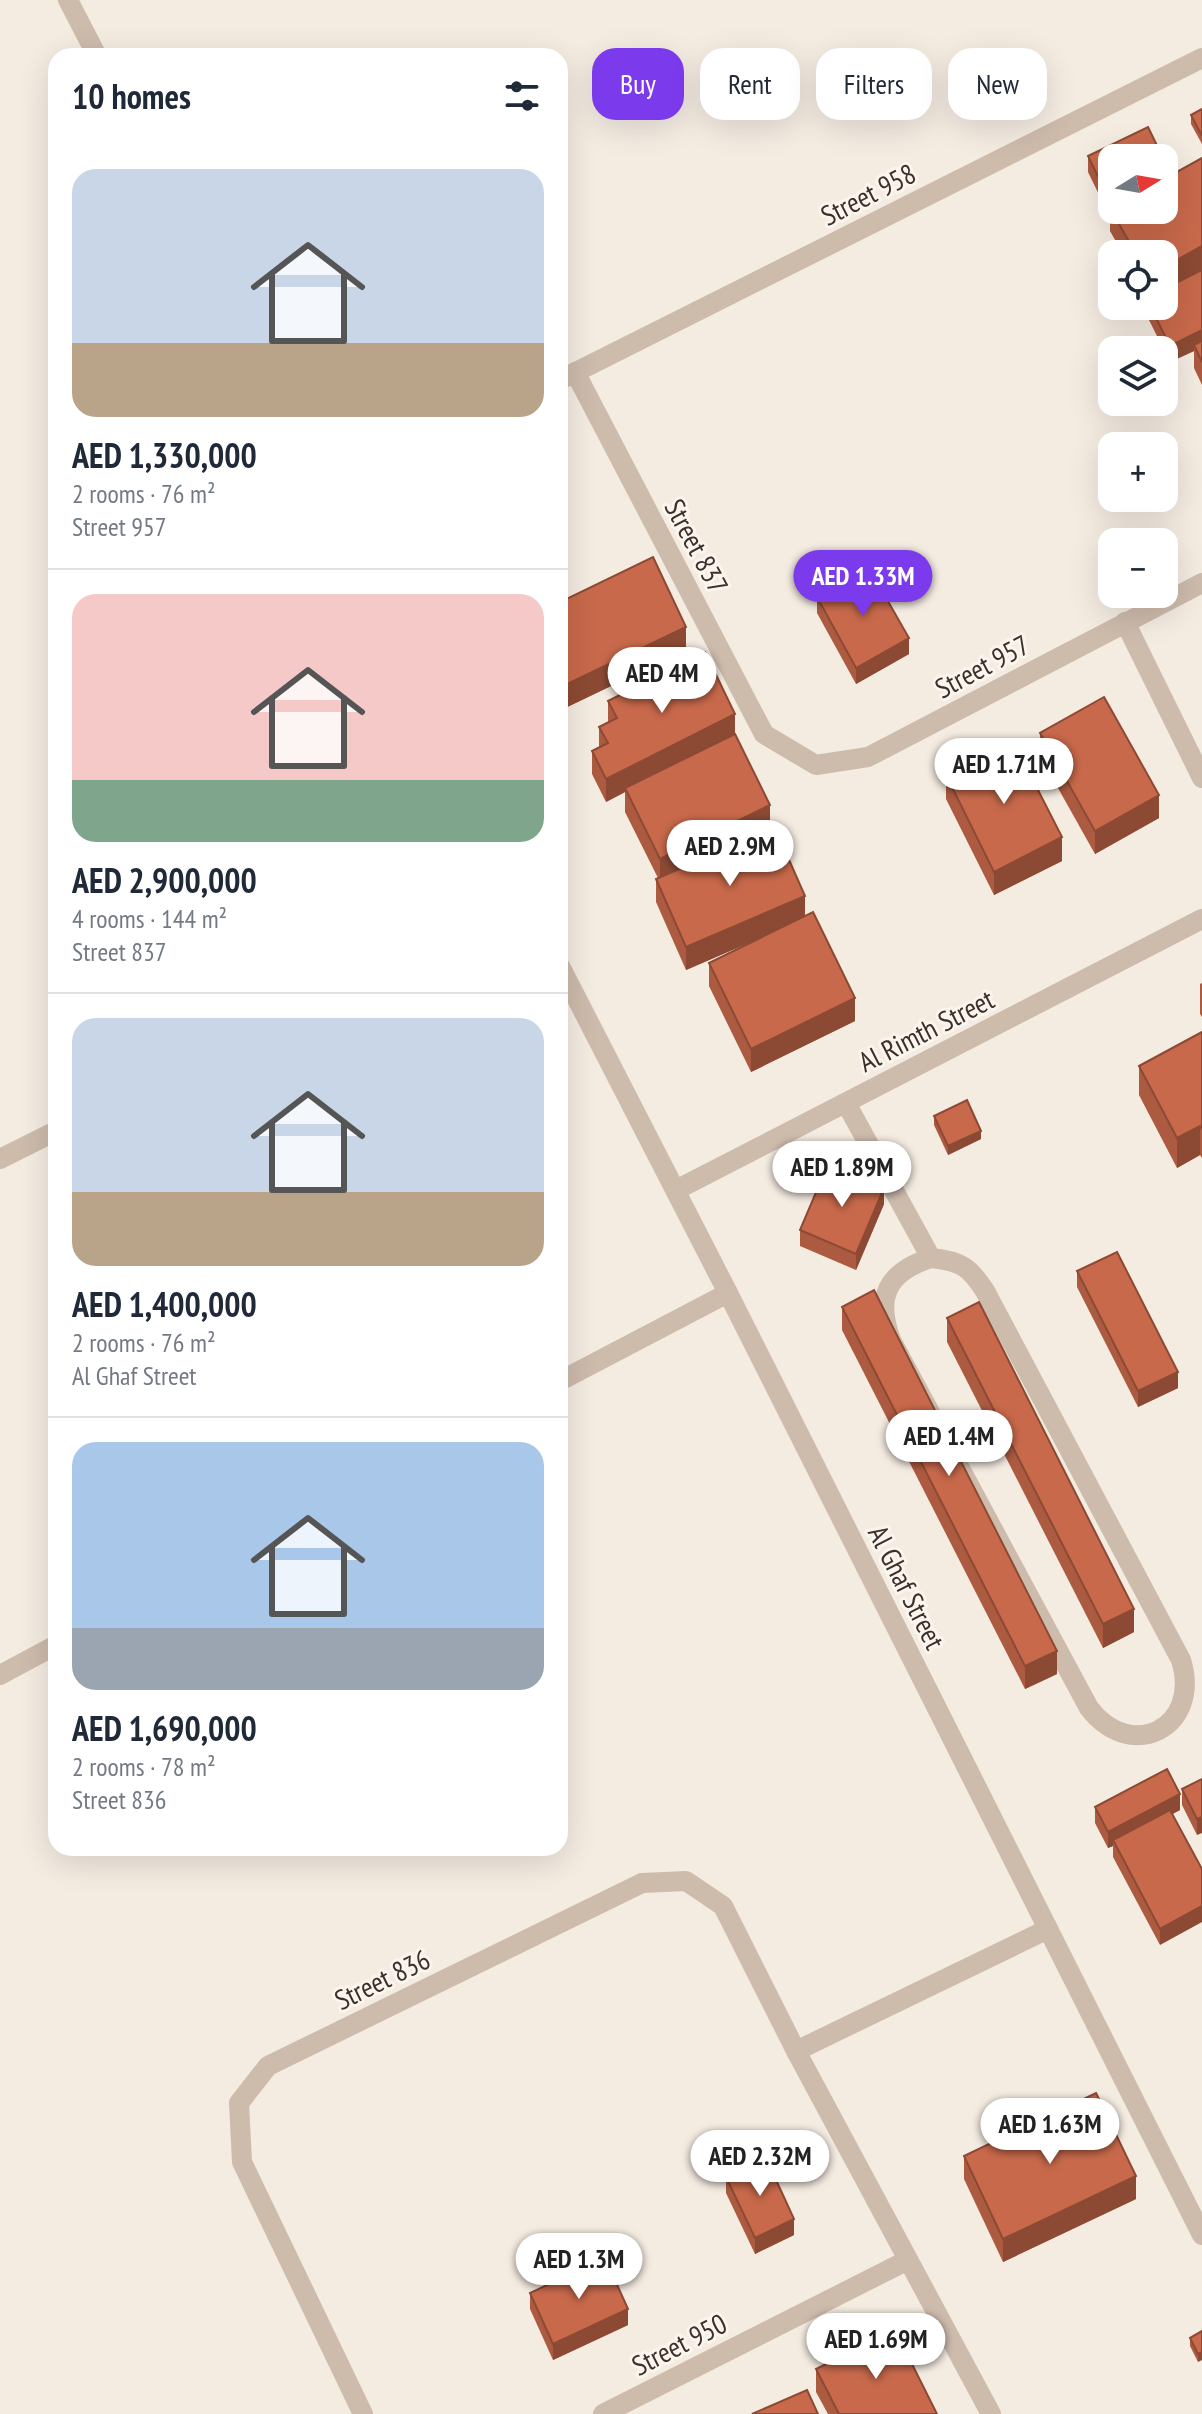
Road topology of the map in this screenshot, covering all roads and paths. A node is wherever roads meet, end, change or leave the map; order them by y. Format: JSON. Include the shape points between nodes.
{"nodes":[{"id":1,"x":68,"y":0,"type":"edge"},
{"id":2,"x":93,"y":48,"type":"edge"},
{"id":3,"x":1202,"y":58,"type":"edge"},
{"id":4,"x":568,"y":376,"type":"edge"},
{"id":5,"x":1202,"y":583,"type":"edge"},
{"id":6,"x":1125,"y":622,"type":"junction"},
{"id":7,"x":816,"y":765,"type":"joint"},
{"id":8,"x":1202,"y":778,"type":"edge"},
{"id":9,"x":1202,"y":919,"type":"edge"},
{"id":10,"x":568,"y":981,"type":"edge"},
{"id":11,"x":846,"y":1103,"type":"junction"},
{"id":12,"x":48,"y":1135,"type":"edge"},
{"id":13,"x":0,"y":1159,"type":"edge"},
{"id":14,"x":676,"y":1190,"type":"junction"},
{"id":15,"x":931,"y":1258,"type":"junction"},
{"id":16,"x":728,"y":1293,"type":"junction"},
{"id":17,"x":568,"y":1377,"type":"edge"},
{"id":18,"x":48,"y":1649,"type":"edge"},
{"id":19,"x":0,"y":1675,"type":"edge"},
{"id":20,"x":1048,"y":1929,"type":"junction"},
{"id":21,"x":796,"y":2051,"type":"junction"},
{"id":22,"x":1202,"y":2235,"type":"edge"},
{"id":23,"x":908,"y":2260,"type":"junction"},
{"id":24,"x":363,"y":2414,"type":"edge"},
{"id":25,"x":603,"y":2414,"type":"edge"},
{"id":26,"x":991,"y":2414,"type":"edge"}],
"edges":[{"from":1,"to":2,"type":"street"},
{"from":3,"to":4,"type":"street","name":"Street 958"},
{"from":4,"to":7,"type":"street","name":"Street 837","via":[[764,734]]},
{"from":5,"to":6,"type":"street","name":"Street 957"},
{"from":6,"to":7,"type":"street","name":"Street 957","via":[[868,757]]},
{"from":6,"to":8,"type":"street"},
{"from":9,"to":11,"type":"street","name":"Al Rimth Street"},
{"from":10,"to":14,"type":"street","name":"Al Ghaf Street"},
{"from":11,"to":14,"type":"street","name":"Al Rimth Street"},
{"from":11,"to":15,"type":"street"},
{"from":12,"to":13,"type":"street"},
{"from":14,"to":16,"type":"street","name":"Al Ghaf Street"},
{"from":15,"to":15,"type":"street","via":[[910,1264],[893,1278],[884,1298],[883,1319],[891,1340],[1089,1708],[1122,1734],[1163,1729],[1185,1699],[1181,1660],[985,1291],[973,1272],[953,1260]]},
{"from":16,"to":17,"type":"street"},
{"from":16,"to":20,"type":"street","name":"Al Ghaf Street"},
{"from":18,"to":19,"type":"street"},
{"from":20,"to":21,"type":"street"},
{"from":20,"to":22,"type":"street","name":"Al Ghaf Street"},
{"from":21,"to":23,"type":"street","name":"Street 836"},
{"from":21,"to":24,"type":"street","name":"Street 836","via":[[723,1906],[686,1881],[642,1883],[268,2066],[239,2103],[242,2162]]},
{"from":23,"to":25,"type":"street","name":"Street 950"},
{"from":23,"to":26,"type":"street","name":"Street 836"}]}
